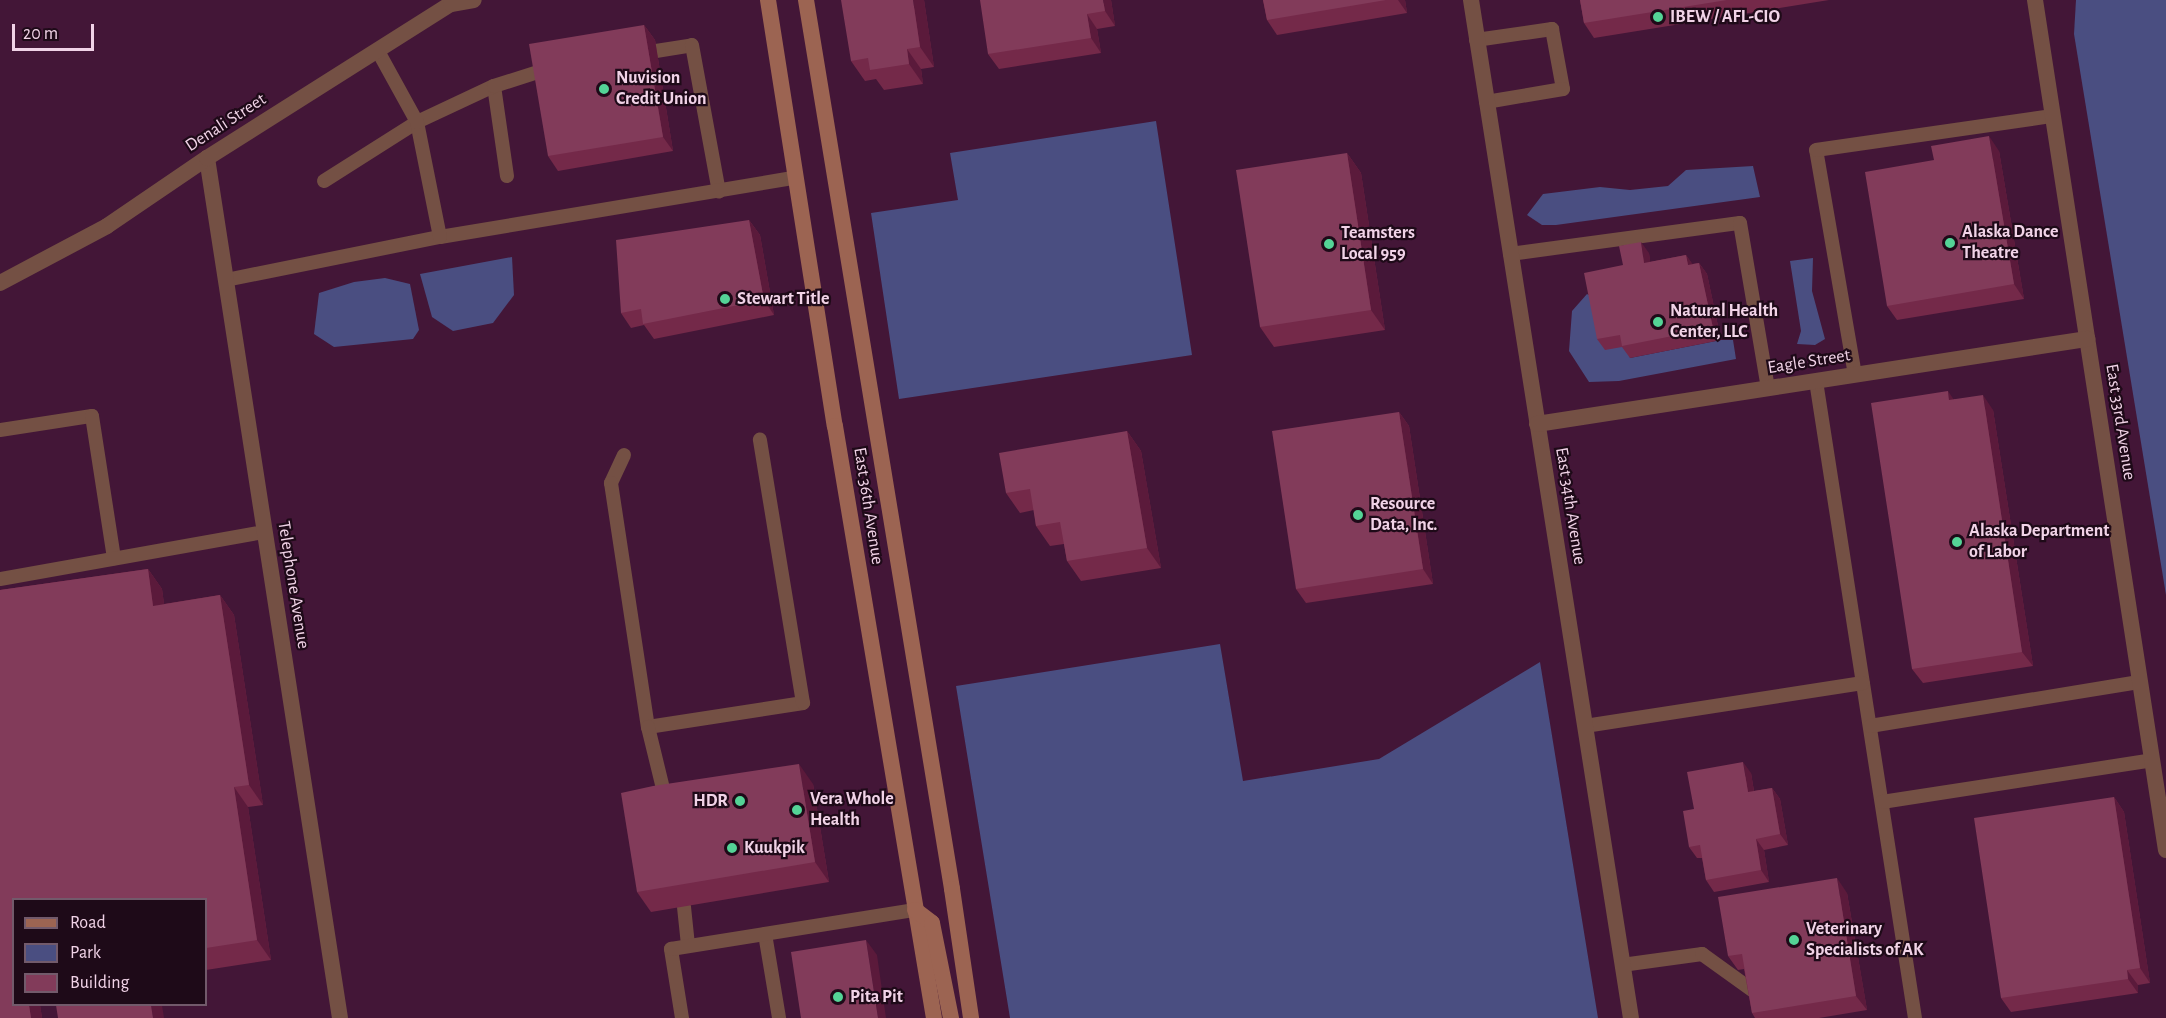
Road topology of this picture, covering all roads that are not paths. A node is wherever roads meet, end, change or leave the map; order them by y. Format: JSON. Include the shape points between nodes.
{"nodes":[{"id":1,"x":474,"y":0,"type":"edge"},
{"id":2,"x":768,"y":0,"type":"edge"},
{"id":3,"x":806,"y":0,"type":"edge"},
{"id":4,"x":1471,"y":0,"type":"edge"},
{"id":5,"x":2035,"y":0,"type":"edge"},
{"id":6,"x":1476,"y":40,"type":"junction"},
{"id":7,"x":378,"y":51,"type":"junction"},
{"id":8,"x":656,"y":51,"type":"dead end"},
{"id":9,"x":541,"y":71,"type":"edge"},
{"id":10,"x":494,"y":86,"type":"junction"},
{"id":11,"x":1486,"y":102,"type":"junction"},
{"id":12,"x":2053,"y":116,"type":"junction"},
{"id":13,"x":417,"y":122,"type":"junction"},
{"id":14,"x":207,"y":158,"type":"junction"},
{"id":15,"x":507,"y":176,"type":"dead end"},
{"id":16,"x":794,"y":178,"type":"junction"},
{"id":17,"x":324,"y":181,"type":"dead end"},
{"id":18,"x":719,"y":192,"type":"junction"},
{"id":19,"x":440,"y":237,"type":"junction"},
{"id":20,"x":1510,"y":254,"type":"junction"},
{"id":21,"x":226,"y":280,"type":"junction"},
{"id":22,"x":0,"y":283,"type":"edge"},
{"id":23,"x":2087,"y":339,"type":"junction"},
{"id":24,"x":1855,"y":375,"type":"junction"},
{"id":25,"x":1816,"y":381,"type":"junction"},
{"id":26,"x":1768,"y":388,"type":"junction"},
{"id":27,"x":1537,"y":424,"type":"junction"},
{"id":28,"x":0,"y":430,"type":"edge"},
{"id":29,"x":760,"y":439,"type":"dead end"},
{"id":30,"x":624,"y":455,"type":"dead end"},
{"id":31,"x":265,"y":532,"type":"junction"},
{"id":32,"x":114,"y":558,"type":"junction"},
{"id":33,"x":0,"y":579,"type":"edge"},
{"id":34,"x":2140,"y":682,"type":"junction"},
{"id":35,"x":1863,"y":683,"type":"junction"},
{"id":36,"x":1585,"y":726,"type":"junction"},
{"id":37,"x":1870,"y":726,"type":"junction"},
{"id":38,"x":648,"y":727,"type":"junction"},
{"id":39,"x":2152,"y":760,"type":"junction"},
{"id":40,"x":1882,"y":802,"type":"junction"},
{"id":41,"x":667,"y":806,"type":"edge"},
{"id":42,"x":2166,"y":850,"type":"edge"},
{"id":43,"x":684,"y":907,"type":"edge"},
{"id":44,"x":915,"y":910,"type":"junction"},
{"id":45,"x":765,"y":934,"type":"junction"},
{"id":46,"x":688,"y":946,"type":"junction"},
{"id":47,"x":1623,"y":965,"type":"junction"},
{"id":48,"x":1756,"y":993,"type":"edge"},
{"id":49,"x":340,"y":1018,"type":"edge"},
{"id":50,"x":682,"y":1018,"type":"edge"},
{"id":51,"x":779,"y":1018,"type":"edge"},
{"id":52,"x":934,"y":1018,"type":"edge"},
{"id":53,"x":951,"y":1018,"type":"edge"},
{"id":54,"x":971,"y":1018,"type":"edge"},
{"id":55,"x":1631,"y":1018,"type":"edge"},
{"id":56,"x":1915,"y":1018,"type":"edge"}],
"edges":[{"from":1,"to":7,"type":"street","name":"Denali Street","via":[[451,4]]},
{"from":2,"to":16,"type":"main road","name":"East 36th Avenue"},
{"from":3,"to":54,"type":"main road","name":"East 36th Avenue"},
{"from":4,"to":6,"type":"street","name":"East 34th Avenue"},
{"from":5,"to":12,"type":"street","name":"East 33rd Avenue"},
{"from":6,"to":11,"type":"street","name":"East 34th Avenue"},
{"from":6,"to":11,"type":"lane","via":[[1552,29],[1563,89]]},
{"from":7,"to":13,"type":"lane"},
{"from":7,"to":14,"type":"street","name":"Denali Street"},
{"from":8,"to":18,"type":"lane","via":[[692,45]]},
{"from":9,"to":10,"type":"lane"},
{"from":10,"to":13,"type":"lane"},
{"from":10,"to":15,"type":"lane"},
{"from":11,"to":20,"type":"street","name":"East 34th Avenue"},
{"from":12,"to":23,"type":"street","name":"East 33rd Avenue"},
{"from":12,"to":24,"type":"lane","via":[[1816,150]]},
{"from":13,"to":17,"type":"lane"},
{"from":13,"to":19,"type":"lane"},
{"from":14,"to":21,"type":"street","name":"Telephone Avenue"},
{"from":14,"to":22,"type":"street","name":"Denali Street","via":[[107,226]]},
{"from":16,"to":18,"type":"lane"},
{"from":16,"to":44,"type":"main road","name":"East 36th Avenue"},
{"from":18,"to":19,"type":"lane"},
{"from":19,"to":21,"type":"lane"},
{"from":20,"to":26,"type":"lane","via":[[1740,223]]},
{"from":20,"to":27,"type":"street","name":"East 34th Avenue"},
{"from":21,"to":31,"type":"street","name":"Telephone Avenue"},
{"from":23,"to":24,"type":"street","name":"Eagle Street"},
{"from":23,"to":34,"type":"street","name":"East 33rd Avenue"},
{"from":24,"to":25,"type":"street","name":"Eagle Street"},
{"from":25,"to":26,"type":"street","name":"Eagle Street"},
{"from":25,"to":35,"type":"lane"},
{"from":26,"to":27,"type":"street","name":"Eagle Street"},
{"from":27,"to":36,"type":"street","name":"East 34th Avenue"},
{"from":28,"to":32,"type":"lane","via":[[92,416]]},
{"from":29,"to":38,"type":"lane","via":[[803,703]]},
{"from":30,"to":38,"type":"lane","via":[[611,483]]},
{"from":31,"to":32,"type":"lane"},
{"from":31,"to":49,"type":"street","name":"Telephone Avenue"},
{"from":32,"to":33,"type":"lane"},
{"from":34,"to":37,"type":"lane"},
{"from":34,"to":39,"type":"street","name":"East 33rd Avenue"},
{"from":35,"to":36,"type":"lane"},
{"from":35,"to":37,"type":"lane"},
{"from":36,"to":47,"type":"street","name":"East 34th Avenue"},
{"from":37,"to":40,"type":"lane"},
{"from":38,"to":41,"type":"lane"},
{"from":39,"to":40,"type":"lane"},
{"from":39,"to":42,"type":"street","name":"East 33rd Avenue"},
{"from":40,"to":56,"type":"lane"},
{"from":43,"to":46,"type":"lane"},
{"from":44,"to":45,"type":"lane"},
{"from":44,"to":52,"type":"main road","name":"East 36th Avenue"},
{"from":44,"to":53,"type":"main road","via":[[932,923]]},
{"from":45,"to":46,"type":"lane"},
{"from":45,"to":51,"type":"lane"},
{"from":46,"to":50,"type":"lane","via":[[671,949]]},
{"from":47,"to":48,"type":"lane","via":[[1702,954]]},
{"from":47,"to":55,"type":"street","name":"East 34th Avenue"}]}
